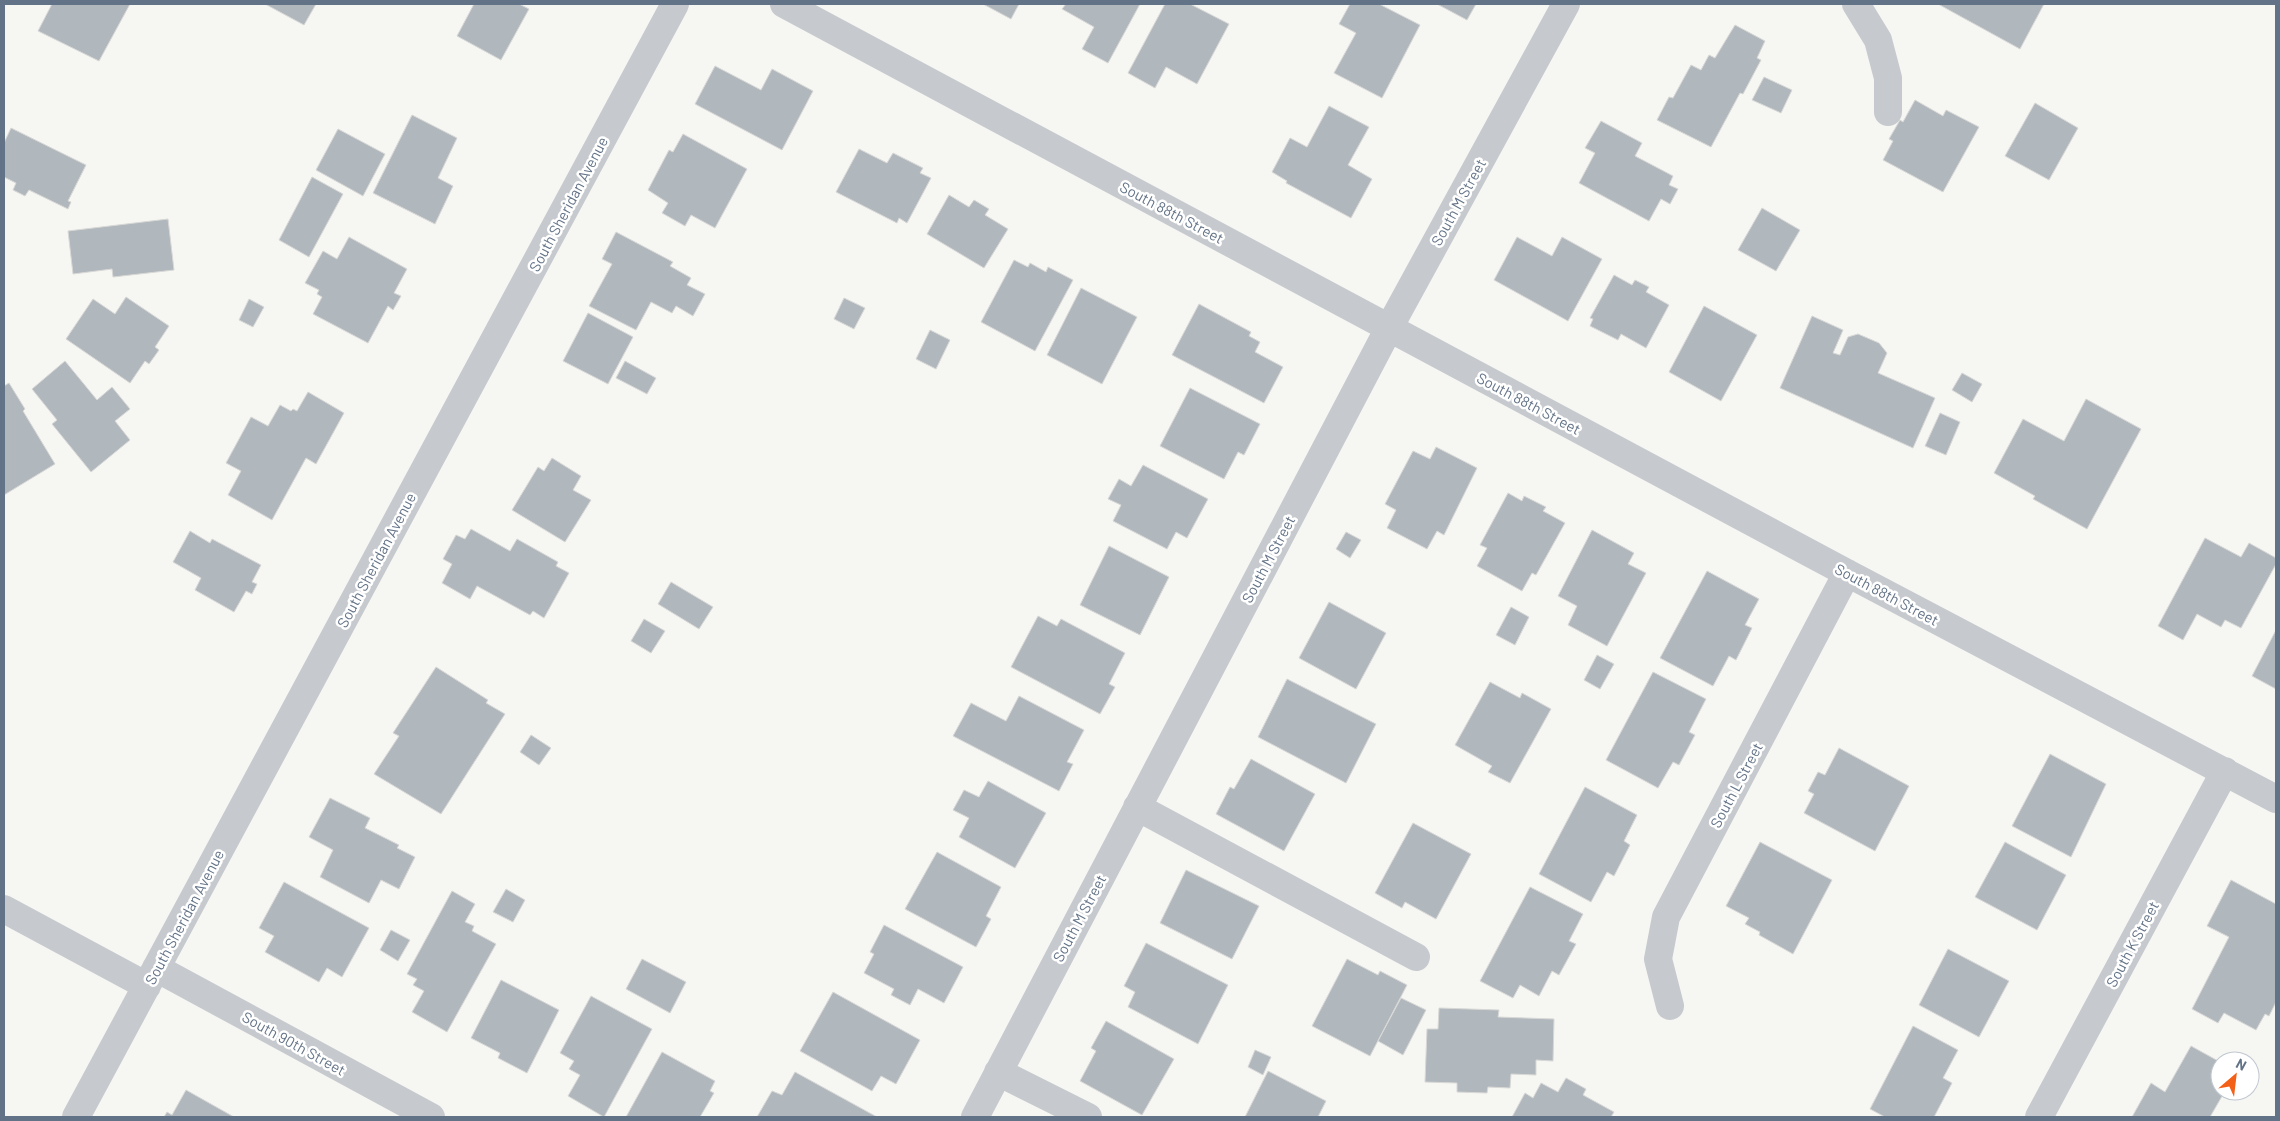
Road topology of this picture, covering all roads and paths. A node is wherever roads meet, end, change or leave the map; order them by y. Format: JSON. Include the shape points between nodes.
{"nodes":[{"id":1,"x":675,"y":4,"type":"edge"},
{"id":2,"x":784,"y":4,"type":"edge"},
{"id":3,"x":1566,"y":4,"type":"edge"},
{"id":4,"x":1856,"y":4,"type":"edge"},
{"id":5,"x":1888,"y":112,"type":"dead end"},
{"id":6,"x":1389,"y":328,"type":"junction"},
{"id":7,"x":1847,"y":573,"type":"junction"},
{"id":8,"x":2225,"y":771,"type":"junction"},
{"id":9,"x":2276,"y":799,"type":"edge"},
{"id":10,"x":1137,"y":808,"type":"junction"},
{"id":11,"x":4,"y":909,"type":"edge"},
{"id":12,"x":1416,"y":957,"type":"dead end"},
{"id":13,"x":151,"y":977,"type":"junction"},
{"id":14,"x":1670,"y":1006,"type":"dead end"},
{"id":15,"x":998,"y":1072,"type":"junction"},
{"id":16,"x":76,"y":1117,"type":"edge"},
{"id":17,"x":431,"y":1117,"type":"edge"},
{"id":18,"x":975,"y":1117,"type":"edge"},
{"id":19,"x":1088,"y":1117,"type":"edge"},
{"id":20,"x":2039,"y":1117,"type":"edge"}],
"edges":[{"from":1,"to":13,"type":"street","name":"South Sheridan Avenue"},
{"from":2,"to":6,"type":"street","name":"South 88th Street"},
{"from":3,"to":6,"type":"street","name":"South M Street"},
{"from":4,"to":5,"type":"street","via":[[1878,40],[1888,78]]},
{"from":6,"to":7,"type":"street","name":"South 88th Street"},
{"from":6,"to":10,"type":"street","name":"South M Street"},
{"from":7,"to":8,"type":"street","name":"South 88th Street"},
{"from":7,"to":14,"type":"street","name":"South L Street","via":[[1666,917],[1658,959]]},
{"from":8,"to":9,"type":"street","name":"South 88th Street"},
{"from":8,"to":20,"type":"street","name":"South K Street"},
{"from":10,"to":12,"type":"street"},
{"from":10,"to":15,"type":"street","name":"South M Street"},
{"from":11,"to":13,"type":"street","name":"South 90th Street"},
{"from":13,"to":16,"type":"street","name":"South Sheridan Avenue"},
{"from":13,"to":17,"type":"street","name":"South 90th Street"},
{"from":15,"to":18,"type":"street","name":"South M Street"},
{"from":15,"to":19,"type":"street"}]}
